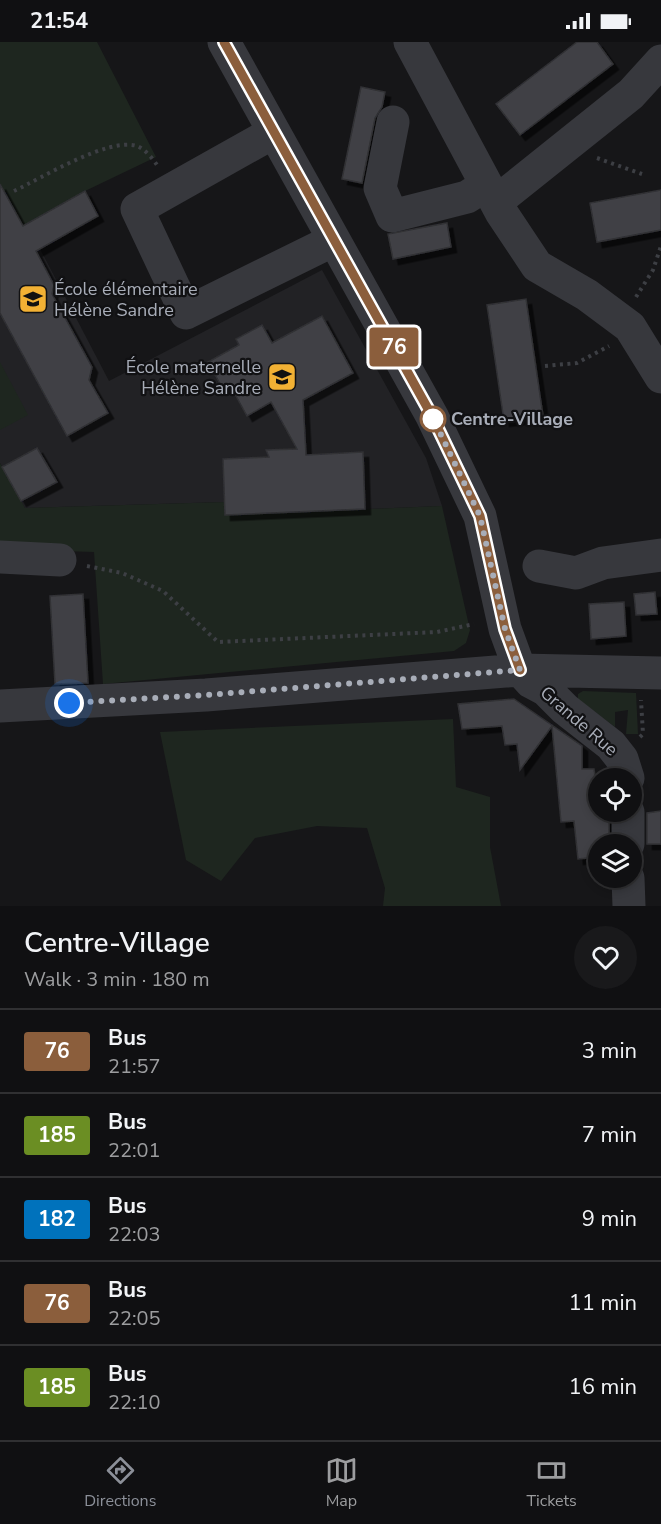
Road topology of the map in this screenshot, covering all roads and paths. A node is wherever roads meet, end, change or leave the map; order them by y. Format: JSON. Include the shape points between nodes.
{"nodes":[{"id":1,"x":224,"y":42,"type":"edge"},
{"id":2,"x":410,"y":42,"type":"edge"},
{"id":3,"x":661,"y":61,"type":"edge"},
{"id":4,"x":393,"y":122,"type":"dead end"},
{"id":5,"x":274,"y":132,"type":"junction"},
{"id":6,"x":565,"y":147,"type":"junction"},
{"id":7,"x":642,"y":174,"type":"dead end"},
{"id":8,"x":171,"y":190,"type":"junction"},
{"id":9,"x":14,"y":191,"type":"dead end"},
{"id":10,"x":491,"y":194,"type":"junction"},
{"id":11,"x":334,"y":240,"type":"junction"},
{"id":12,"x":661,"y":246,"type":"edge"},
{"id":13,"x":626,"y":325,"type":"junction"},
{"id":14,"x":545,"y":366,"type":"dead end"},
{"id":15,"x":661,"y":377,"type":"edge"},
{"id":16,"x":661,"y":555,"type":"edge"},
{"id":17,"x":0,"y":558,"type":"edge"},
{"id":18,"x":60,"y":560,"type":"joint"},
{"id":19,"x":494,"y":580,"type":"junction"},
{"id":20,"x":503,"y":618,"type":"junction"},
{"id":21,"x":520,"y":670,"type":"junction"},
{"id":22,"x":651,"y":683,"type":"edge"},
{"id":23,"x":0,"y":706,"type":"edge"},
{"id":24,"x":643,"y":734,"type":"dead end"},
{"id":25,"x":625,"y":768,"type":"edge"},
{"id":26,"x":628,"y":888,"type":"edge"},
{"id":27,"x":629,"y":906,"type":"edge"}],
"edges":[{"from":1,"to":5,"type":"street"},
{"from":2,"to":10,"type":"street"},
{"from":3,"to":6,"type":"street","via":[[630,94]]},
{"from":4,"to":10,"type":"street","via":[[380,189],[392,216]]},
{"from":5,"to":8,"type":"street"},
{"from":5,"to":11,"type":"street"},
{"from":6,"to":7,"type":"path"},
{"from":6,"to":10,"type":"street"},
{"from":8,"to":9,"type":"path","via":[[151,157],[137,146],[110,146]]},
{"from":8,"to":11,"type":"street","via":[[137,209],[186,313]]},
{"from":10,"to":13,"type":"street","via":[[537,266],[587,295]]},
{"from":11,"to":19,"type":"street","via":[[432,416],[480,516]]},
{"from":12,"to":13,"type":"path"},
{"from":13,"to":14,"type":"path","via":[[577,363]]},
{"from":13,"to":15,"type":"street"},
{"from":16,"to":19,"type":"street","via":[[603,563],[575,556]]},
{"from":17,"to":18,"type":"street"},
{"from":18,"to":20,"type":"path","via":[[122,573],[163,591],[218,642],[437,632]]},
{"from":19,"to":20,"type":"street"},
{"from":20,"to":21,"type":"street"},
{"from":21,"to":22,"type":"street"},
{"from":21,"to":23,"type":"street","via":[[206,695]]},
{"from":21,"to":25,"type":"street","name":"Grande Rue","via":[[611,745]]},
{"from":22,"to":24,"type":"path"},
{"from":26,"to":27,"type":"street"}]}
